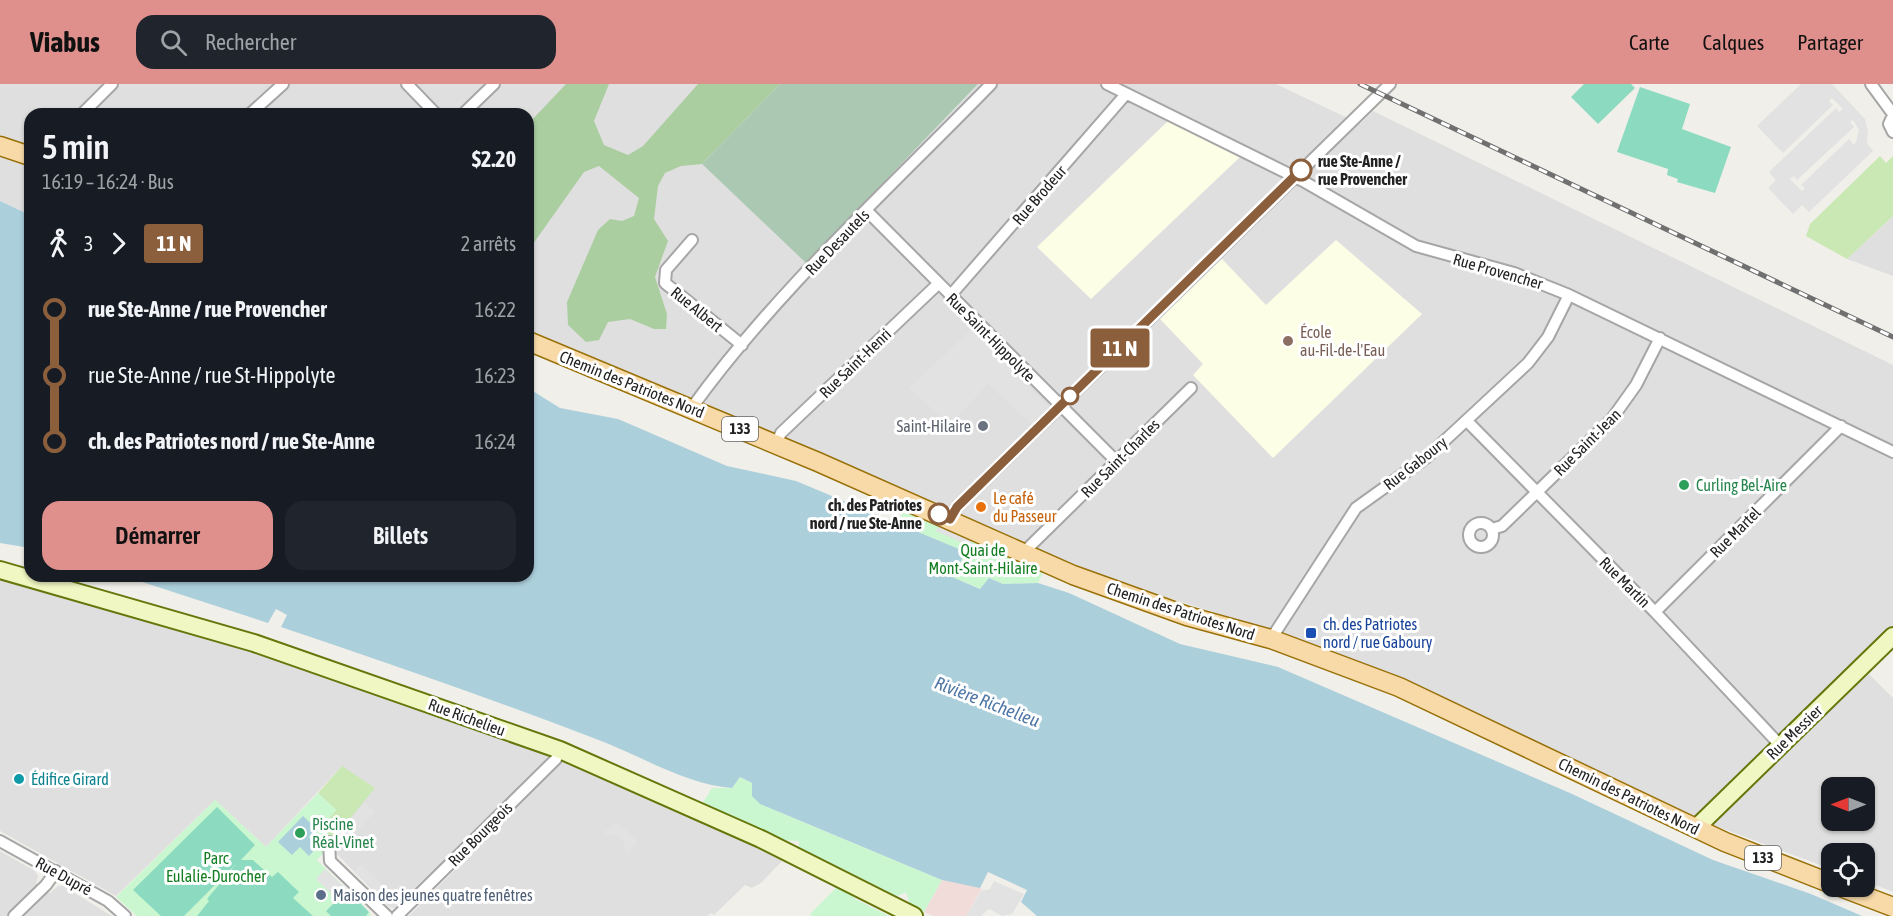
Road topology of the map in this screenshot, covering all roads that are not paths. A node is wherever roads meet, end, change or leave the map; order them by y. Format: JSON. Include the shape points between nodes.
{"nodes":[{"id":1,"x":112,"y":84,"type":"edge"},
{"id":2,"x":283,"y":84,"type":"edge"},
{"id":3,"x":407,"y":84,"type":"edge"},
{"id":4,"x":494,"y":84,"type":"edge"},
{"id":5,"x":992,"y":84,"type":"edge"},
{"id":6,"x":1107,"y":84,"type":"edge"},
{"id":7,"x":1390,"y":84,"type":"edge"},
{"id":8,"x":1871,"y":84,"type":"edge"},
{"id":9,"x":1126,"y":94,"type":"junction"},
{"id":10,"x":88,"y":108,"type":"edge"},
{"id":11,"x":257,"y":108,"type":"edge"},
{"id":12,"x":430,"y":108,"type":"edge"},
{"id":13,"x":469,"y":108,"type":"edge"},
{"id":14,"x":1893,"y":114,"type":"edge"},
{"id":15,"x":1893,"y":132,"type":"edge"},
{"id":16,"x":0,"y":146,"type":"edge"},
{"id":17,"x":24,"y":154,"type":"edge"},
{"id":18,"x":1294,"y":177,"type":"junction"},
{"id":19,"x":867,"y":211,"type":"junction"},
{"id":20,"x":692,"y":240,"type":"dead end"},
{"id":21,"x":938,"y":284,"type":"junction"},
{"id":22,"x":1569,"y":295,"type":"junction"},
{"id":23,"x":950,"y":296,"type":"junction"},
{"id":24,"x":1660,"y":338,"type":"junction"},
{"id":25,"x":534,"y":344,"type":"edge"},
{"id":26,"x":742,"y":345,"type":"junction"},
{"id":27,"x":1191,"y":388,"type":"dead end"},
{"id":28,"x":1061,"y":405,"type":"junction"},
{"id":29,"x":691,"y":409,"type":"junction"},
{"id":30,"x":1467,"y":421,"type":"junction"},
{"id":31,"x":1841,"y":426,"type":"junction"},
{"id":32,"x":776,"y":444,"type":"junction"},
{"id":33,"x":1893,"y":452,"type":"edge"},
{"id":34,"x":1117,"y":462,"type":"junction"},
{"id":35,"x":1536,"y":493,"type":"junction"},
{"id":36,"x":950,"y":519,"type":"junction"},
{"id":37,"x":1492,"y":529,"type":"dead end"},
{"id":38,"x":1023,"y":554,"type":"junction"},
{"id":39,"x":0,"y":570,"type":"edge"},
{"id":40,"x":24,"y":577,"type":"edge"},
{"id":41,"x":42,"y":582,"type":"edge"},
{"id":42,"x":1654,"y":612,"type":"junction"},
{"id":43,"x":1893,"y":636,"type":"edge"},
{"id":44,"x":1271,"y":639,"type":"junction"},
{"id":45,"x":1780,"y":745,"type":"junction"},
{"id":46,"x":560,"y":750,"type":"junction"},
{"id":47,"x":1696,"y":828,"type":"junction"},
{"id":48,"x":0,"y":841,"type":"edge"},
{"id":49,"x":329,"y":842,"type":"dead end"},
{"id":50,"x":56,"y":871,"type":"junction"},
{"id":51,"x":1821,"y":880,"type":"edge"},
{"id":52,"x":1867,"y":897,"type":"edge"},
{"id":53,"x":1893,"y":907,"type":"edge"},
{"id":54,"x":14,"y":916,"type":"edge"},
{"id":55,"x":125,"y":916,"type":"edge"},
{"id":56,"x":387,"y":916,"type":"edge"},
{"id":57,"x":397,"y":916,"type":"edge"},
{"id":58,"x":914,"y":916,"type":"edge"}],
"edges":[{"from":1,"to":10,"type":"street"},
{"from":2,"to":11,"type":"street"},
{"from":3,"to":12,"type":"street"},
{"from":4,"to":13,"type":"street"},
{"from":5,"to":19,"type":"street","name":"Rue Desautels"},
{"from":6,"to":9,"type":"street","name":"Rue Provencher"},
{"from":7,"to":18,"type":"street"},
{"from":8,"to":14,"type":"street"},
{"from":9,"to":18,"type":"street","name":"Rue Provencher"},
{"from":9,"to":23,"type":"street","name":"Rue Brodeur"},
{"from":14,"to":15,"type":"street","via":[[1889,124]]},
{"from":16,"to":17,"type":"main road"},
{"from":18,"to":22,"type":"street","name":"Rue Provencher","via":[[1423,249],[1514,273]]},
{"from":18,"to":28,"type":"street"},
{"from":19,"to":21,"type":"street","name":"Rue Saint-Hippolyte"},
{"from":19,"to":26,"type":"street","name":"Rue Desautels"},
{"from":20,"to":26,"type":"street","name":"Rue Albert","via":[[666,270],[665,283]]},
{"from":21,"to":23,"type":"street","name":"Rue Saint-Hippolyte"},
{"from":21,"to":32,"type":"street","name":"Rue Saint-Henri","via":[[782,433]]},
{"from":22,"to":24,"type":"street","name":"Rue Provencher"},
{"from":22,"to":30,"type":"street","name":"Rue Gaboury","via":[[1538,349]]},
{"from":23,"to":28,"type":"street","name":"Rue Saint-Hippolyte"},
{"from":24,"to":31,"type":"street","name":"Rue Provencher"},
{"from":24,"to":35,"type":"street","name":"Rue Saint-Jean","via":[[1620,409]]},
{"from":25,"to":29,"type":"main road","name":"Chemin des Patriotes Nord","number":"133"},
{"from":26,"to":29,"type":"street","name":"Rue Desautels"},
{"from":27,"to":34,"type":"street","name":"Rue Saint-Charles"},
{"from":28,"to":34,"type":"street","name":"Rue Saint-Hippolyte"},
{"from":28,"to":36,"type":"street","via":[[957,507]]},
{"from":29,"to":32,"type":"main road","name":"Chemin des Patriotes Nord","number":"133"},
{"from":30,"to":35,"type":"street","name":"Rue Martin"},
{"from":30,"to":44,"type":"street","name":"Rue Gaboury","via":[[1411,469],[1356,508]]},
{"from":31,"to":33,"type":"street","name":"Rue Provencher"},
{"from":31,"to":42,"type":"street","name":"Rue Martel"},
{"from":32,"to":36,"type":"main road","name":"Chemin des Patriotes Nord","number":"133"},
{"from":34,"to":38,"type":"street","name":"Rue Saint-Charles"},
{"from":35,"to":37,"type":"street","name":"Rue Saint-Jean","via":[[1502,526]]},
{"from":35,"to":42,"type":"street","name":"Rue Martin"},
{"from":36,"to":38,"type":"main road","name":"Chemin des Patriotes Nord","number":"133"},
{"from":38,"to":44,"type":"main road","name":"Chemin des Patriotes Nord","number":"133","via":[[1187,616]]},
{"from":39,"to":40,"type":"main road","name":"Rue Richelieu"},
{"from":41,"to":46,"type":"main road","name":"Rue Richelieu","via":[[254,643]]},
{"from":42,"to":45,"type":"street","name":"Rue Martin"},
{"from":43,"to":45,"type":"main road","name":"Rue Messier"},
{"from":44,"to":47,"type":"main road","name":"Chemin des Patriotes Nord","number":"133","via":[[1446,707]]},
{"from":45,"to":47,"type":"main road","name":"Rue Messier"},
{"from":46,"to":57,"type":"street","name":"Rue Bourgeois","via":[[556,759]]},
{"from":46,"to":58,"type":"main road","name":"Rue Richelieu","via":[[761,839]]},
{"from":47,"to":51,"type":"main road","name":"Chemin des Patriotes Nord","number":"133"},
{"from":48,"to":50,"type":"street","name":"Rue Dupré"},
{"from":49,"to":56,"type":"street","via":[[330,861]]},
{"from":50,"to":54,"type":"street"},
{"from":50,"to":55,"type":"street","name":"Rue Dupré","via":[[108,901]]},
{"from":52,"to":53,"type":"main road"}]}
